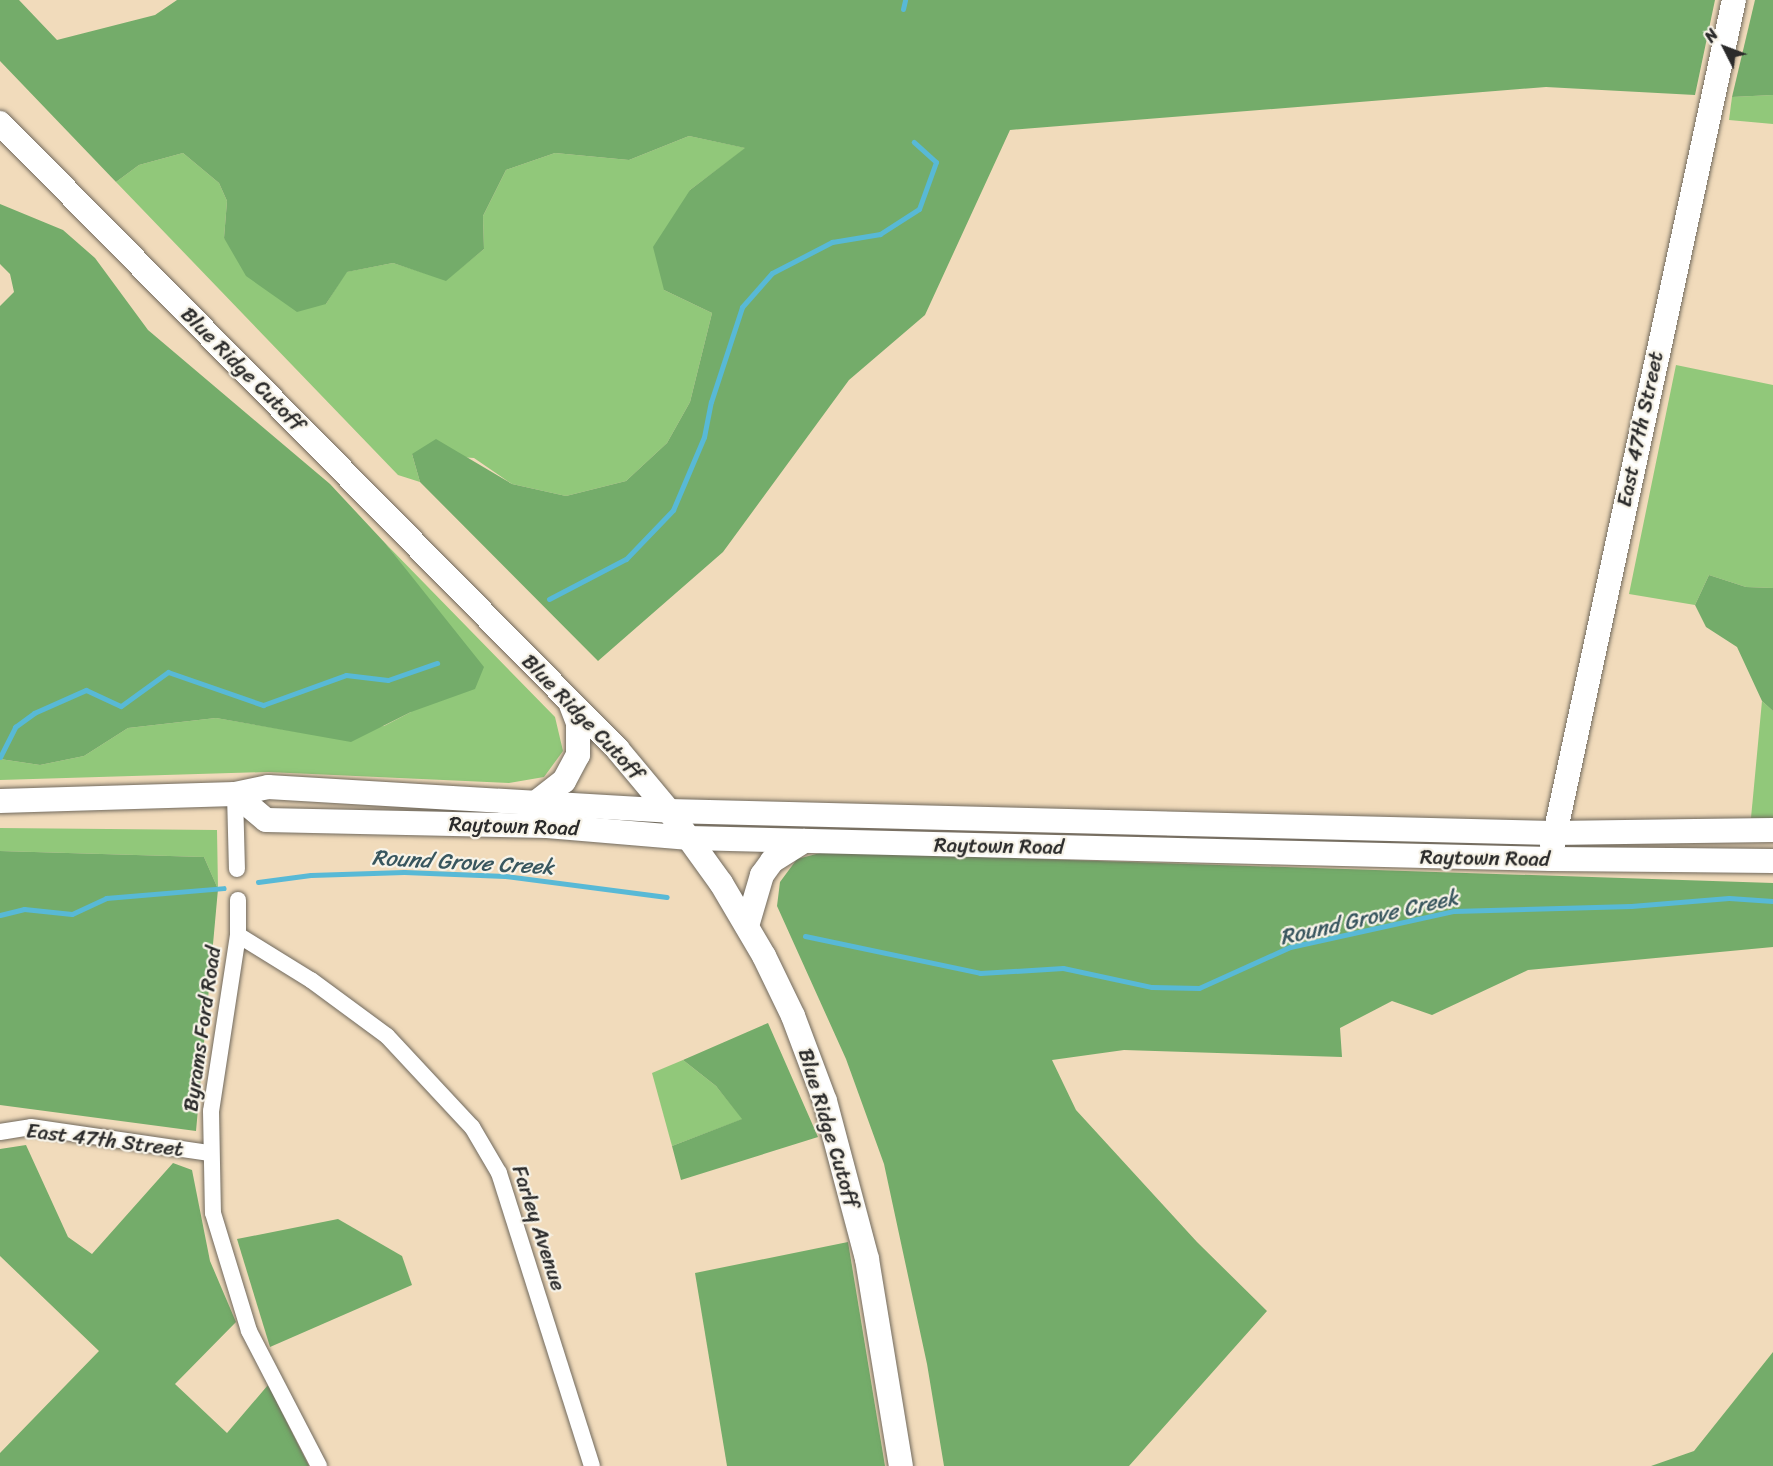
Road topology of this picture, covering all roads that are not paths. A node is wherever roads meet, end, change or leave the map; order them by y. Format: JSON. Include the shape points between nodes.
{"nodes":[{"id":1,"x":1734,"y":0,"type":"edge"},
{"id":2,"x":0,"y":123,"type":"edge"},
{"id":3,"x":570,"y":703,"type":"junction"},
{"id":4,"x":235,"y":794,"type":"junction"},
{"id":5,"x":0,"y":801,"type":"edge"},
{"id":6,"x":538,"y":801,"type":"junction"},
{"id":7,"x":669,"y":811,"type":"junction"},
{"id":8,"x":1773,"y":830,"type":"edge"},
{"id":9,"x":1553,"y":833,"type":"junction"},
{"id":10,"x":689,"y":838,"type":"junction"},
{"id":11,"x":804,"y":841,"type":"junction"},
{"id":12,"x":1551,"y":859,"type":"junction"},
{"id":13,"x":1773,"y":861,"type":"edge"},
{"id":14,"x":237,"y":869,"type":"dead end"},
{"id":15,"x":238,"y":900,"type":"dead end"},
{"id":16,"x":747,"y":926,"type":"junction"},
{"id":17,"x":238,"y":935,"type":"junction"},
{"id":18,"x":0,"y":1132,"type":"edge"},
{"id":19,"x":210,"y":1153,"type":"junction"},
{"id":20,"x":319,"y":1466,"type":"edge"},
{"id":21,"x":592,"y":1466,"type":"edge"},
{"id":22,"x":902,"y":1466,"type":"edge"}],
"edges":[{"from":1,"to":9,"type":"main road","name":"East 47th Street"},
{"from":2,"to":3,"type":"main road","name":"Blue Ridge Cutoff"},
{"from":3,"to":6,"type":"main road","via":[[578,723],[578,755],[564,781]]},
{"from":3,"to":7,"type":"main road","name":"Blue Ridge Cutoff","via":[[618,750]]},
{"from":4,"to":5,"type":"main road","name":"Raytown Road"},
{"from":4,"to":6,"type":"main road","name":"Raytown Road","via":[[268,787]]},
{"from":4,"to":10,"type":"main road","name":"Raytown Road","via":[[266,820],[548,826]]},
{"from":4,"to":14,"type":"street"},
{"from":6,"to":7,"type":"main road","name":"Raytown Road"},
{"from":7,"to":9,"type":"main road","name":"Raytown Road"},
{"from":7,"to":10,"type":"main road","name":"Blue Ridge Cutoff"},
{"from":8,"to":9,"type":"main road","name":"Raytown Road"},
{"from":9,"to":12,"type":"main road","name":"East 47th Street"},
{"from":10,"to":11,"type":"main road","name":"Raytown Road"},
{"from":10,"to":16,"type":"main road","name":"Blue Ridge Cutoff"},
{"from":11,"to":12,"type":"main road","name":"Raytown Road"},
{"from":11,"to":16,"type":"main road","via":[[785,850],[767,868]]},
{"from":12,"to":13,"type":"main road","name":"Raytown Road"},
{"from":15,"to":17,"type":"street","name":"Byrams Ford Road"},
{"from":16,"to":22,"type":"main road","name":"Blue Ridge Cutoff","via":[[793,1016],[825,1101],[851,1191],[867,1259]]},
{"from":17,"to":19,"type":"street","name":"Byrams Ford Road","via":[[211,1111]]},
{"from":17,"to":21,"type":"street","name":"Farley Avenue","via":[[311,980],[387,1036],[472,1126],[499,1173]]},
{"from":18,"to":19,"type":"street","name":"East 47th Street","via":[[31,1127]]},
{"from":19,"to":20,"type":"street","name":"Byrams Ford Road","via":[[213,1213],[249,1330]]}]}
